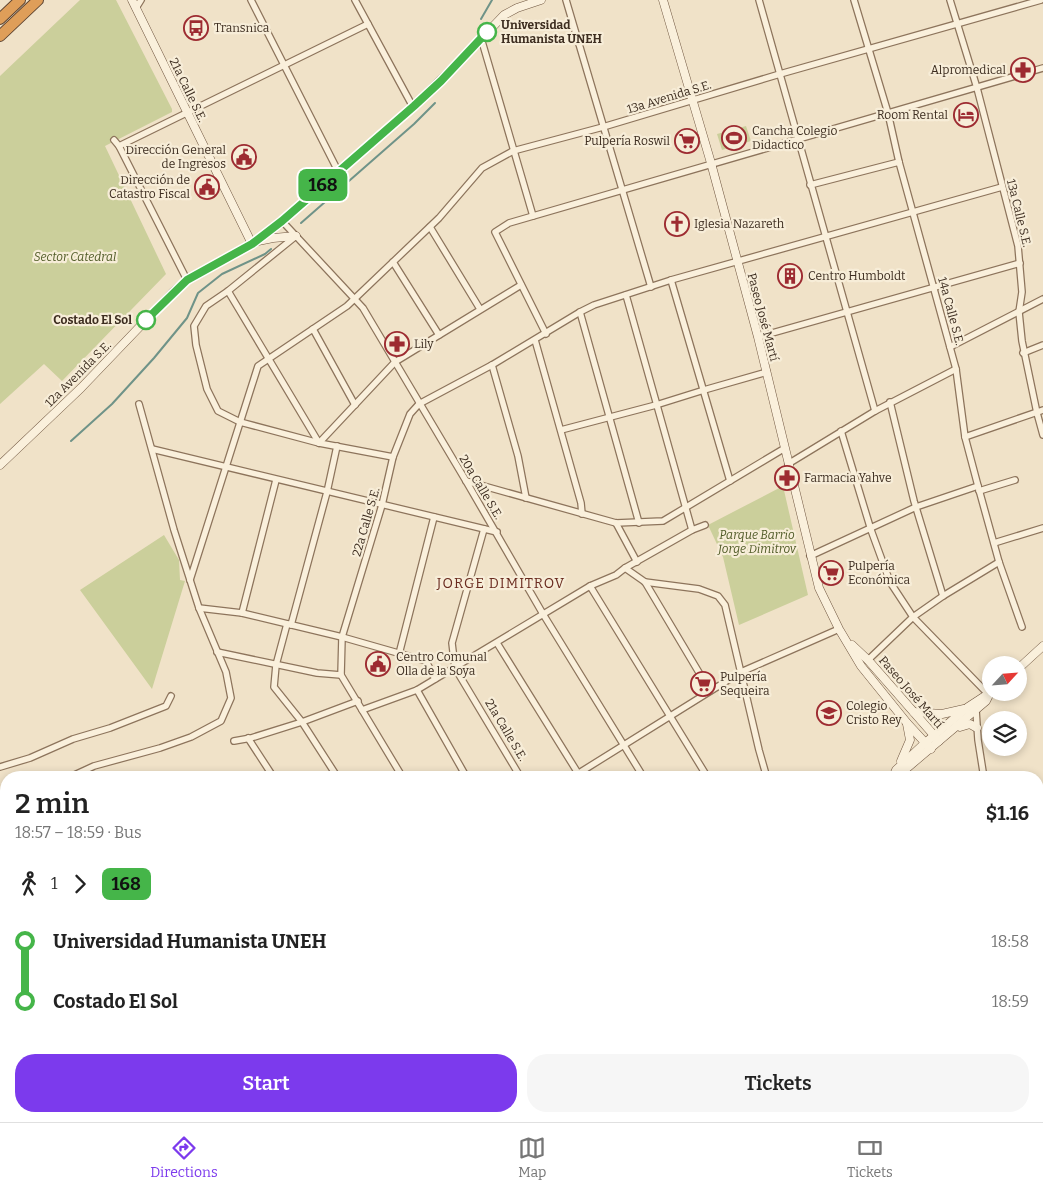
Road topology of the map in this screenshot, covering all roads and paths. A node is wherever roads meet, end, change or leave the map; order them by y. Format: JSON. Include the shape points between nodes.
{"nodes":[{"id":1,"x":20,"y":0,"type":"edge"},
{"id":2,"x":132,"y":0,"type":"edge"},
{"id":3,"x":141,"y":0,"type":"edge"},
{"id":4,"x":250,"y":0,"type":"edge"},
{"id":5,"x":355,"y":0,"type":"edge"},
{"id":6,"x":541,"y":0,"type":"edge"},
{"id":7,"x":566,"y":0,"type":"edge"},
{"id":8,"x":663,"y":0,"type":"edge"},
{"id":9,"x":759,"y":0,"type":"edge"},
{"id":10,"x":854,"y":0,"type":"edge"},
{"id":11,"x":950,"y":0,"type":"edge"},
{"id":12,"x":1041,"y":0,"type":"edge"},
{"id":13,"x":37,"y":1,"type":"edge"},
{"id":14,"x":136,"y":8,"type":"junction"},
{"id":15,"x":0,"y":19,"type":"edge"},
{"id":16,"x":957,"y":23,"type":"junction"},
{"id":17,"x":368,"y":24,"type":"junction"},
{"id":18,"x":0,"y":36,"type":"edge"},
{"id":19,"x":481,"y":38,"type":"junction"},
{"id":20,"x":869,"y":49,"type":"junction"},
{"id":21,"x":285,"y":66,"type":"junction"},
{"id":22,"x":1043,"y":68,"type":"edge"},
{"id":23,"x":780,"y":74,"type":"junction"},
{"id":24,"x":977,"y":88,"type":"junction"},
{"id":25,"x":693,"y":100,"type":"junction"},
{"id":26,"x":414,"y":106,"type":"junction"},
{"id":27,"x":186,"y":113,"type":"junction"},
{"id":28,"x":888,"y":113,"type":"junction"},
{"id":29,"x":604,"y":127,"type":"junction"},
{"id":30,"x":797,"y":138,"type":"junction"},
{"id":31,"x":114,"y":140,"type":"dead end"},
{"id":32,"x":119,"y":146,"type":"junction"},
{"id":33,"x":513,"y":151,"type":"junction"},
{"id":34,"x":899,"y":162,"type":"junction"},
{"id":35,"x":711,"y":163,"type":"junction"},
{"id":36,"x":338,"y":171,"type":"junction"},
{"id":37,"x":810,"y":185,"type":"junction"},
{"id":38,"x":1002,"y":187,"type":"junction"},
{"id":39,"x":621,"y":189,"type":"junction"},
{"id":40,"x":913,"y":211,"type":"junction"},
{"id":41,"x":533,"y":216,"type":"junction"},
{"id":42,"x":282,"y":221,"type":"junction"},
{"id":43,"x":430,"y":226,"type":"junction"},
{"id":44,"x":295,"y":235,"type":"junction"},
{"id":45,"x":824,"y":236,"type":"junction"},
{"id":46,"x":252,"y":244,"type":"junction"},
{"id":47,"x":736,"y":261,"type":"junction"},
{"id":48,"x":393,"y":262,"type":"junction"},
{"id":49,"x":1020,"y":263,"type":"junction"},
{"id":50,"x":187,"y":280,"type":"junction"},
{"id":51,"x":671,"y":280,"type":"junction"},
{"id":52,"x":521,"y":285,"type":"junction"},
{"id":53,"x":651,"y":287,"type":"junction"},
{"id":54,"x":934,"y":287,"type":"junction"},
{"id":55,"x":228,"y":291,"type":"junction"},
{"id":56,"x":626,"y":295,"type":"junction"},
{"id":57,"x":354,"y":299,"type":"junction"},
{"id":58,"x":1043,"y":299,"type":"edge"},
{"id":59,"x":480,"y":309,"type":"junction"},
{"id":60,"x":845,"y":311,"type":"junction"},
{"id":61,"x":580,"y":312,"type":"junction"},
{"id":62,"x":1019,"y":312,"type":"junction"},
{"id":63,"x":313,"y":329,"type":"junction"},
{"id":64,"x":546,"y":334,"type":"junction"},
{"id":65,"x":439,"y":335,"type":"junction"},
{"id":66,"x":758,"y":337,"type":"junction"},
{"id":67,"x":535,"y":340,"type":"junction"},
{"id":68,"x":1043,"y":344,"type":"edge"},
{"id":69,"x":950,"y":347,"type":"junction"},
{"id":70,"x":1023,"y":353,"type":"junction"},
{"id":71,"x":269,"y":358,"type":"junction"},
{"id":72,"x":395,"y":362,"type":"junction"},
{"id":73,"x":492,"y":365,"type":"junction"},
{"id":74,"x":956,"y":369,"type":"junction"},
{"id":75,"x":767,"y":372,"type":"junction"},
{"id":76,"x":704,"y":390,"type":"junction"},
{"id":77,"x":890,"y":402,"type":"junction"},
{"id":78,"x":139,"y":404,"type":"dead end"},
{"id":79,"x":420,"y":404,"type":"junction"},
{"id":80,"x":355,"y":405,"type":"junction"},
{"id":81,"x":656,"y":405,"type":"junction"},
{"id":82,"x":1043,"y":410,"type":"edge"},
{"id":83,"x":875,"y":411,"type":"junction"},
{"id":84,"x":1037,"y":413,"type":"junction"},
{"id":85,"x":610,"y":416,"type":"junction"},
{"id":86,"x":240,"y":422,"type":"junction"},
{"id":87,"x":561,"y":430,"type":"junction"},
{"id":88,"x":842,"y":431,"type":"junction"},
{"id":89,"x":1043,"y":435,"type":"edge"},
{"id":90,"x":965,"y":437,"type":"junction"},
{"id":91,"x":319,"y":443,"type":"junction"},
{"id":92,"x":337,"y":446,"type":"junction"},
{"id":93,"x":785,"y":448,"type":"junction"},
{"id":94,"x":152,"y":449,"type":"junction"},
{"id":95,"x":393,"y":457,"type":"junction"},
{"id":96,"x":788,"y":464,"type":"junction"},
{"id":97,"x":0,"y":465,"type":"edge"},
{"id":98,"x":226,"y":468,"type":"junction"},
{"id":99,"x":276,"y":480,"type":"junction"},
{"id":100,"x":1015,"y":480,"type":"dead end"},
{"id":101,"x":466,"y":481,"type":"junction"},
{"id":102,"x":730,"y":481,"type":"junction"},
{"id":103,"x":978,"y":488,"type":"junction"},
{"id":104,"x":327,"y":492,"type":"junction"},
{"id":105,"x":526,"y":498,"type":"junction"},
{"id":106,"x":382,"y":505,"type":"junction"},
{"id":107,"x":686,"y":506,"type":"junction"},
{"id":108,"x":916,"y":507,"type":"junction"},
{"id":109,"x":582,"y":514,"type":"junction"},
{"id":110,"x":434,"y":517,"type":"junction"},
{"id":111,"x":616,"y":523,"type":"junction"},
{"id":112,"x":639,"y":523,"type":"junction"},
{"id":113,"x":705,"y":525,"type":"dead end"},
{"id":114,"x":870,"y":527,"type":"junction"},
{"id":115,"x":1043,"y":528,"type":"edge"},
{"id":116,"x":484,"y":529,"type":"junction"},
{"id":117,"x":692,"y":530,"type":"junction"},
{"id":118,"x":497,"y":532,"type":"junction"},
{"id":119,"x":994,"y":543,"type":"junction"},
{"id":120,"x":810,"y":556,"type":"junction"},
{"id":121,"x":637,"y":562,"type":"junction"},
{"id":122,"x":999,"y":562,"type":"junction"},
{"id":123,"x":625,"y":568,"type":"junction"},
{"id":124,"x":190,"y":580,"type":"junction"},
{"id":125,"x":645,"y":582,"type":"junction"},
{"id":126,"x":590,"y":586,"type":"junction"},
{"id":127,"x":943,"y":596,"type":"junction"},
{"id":128,"x":199,"y":608,"type":"junction"},
{"id":129,"x":242,"y":613,"type":"junction"},
{"id":130,"x":543,"y":614,"type":"junction"},
{"id":131,"x":913,"y":617,"type":"junction"},
{"id":132,"x":289,"y":624,"type":"junction"},
{"id":133,"x":1022,"y":628,"type":"dead end"},
{"id":134,"x":840,"y":629,"type":"junction"},
{"id":135,"x":342,"y":637,"type":"junction"},
{"id":136,"x":844,"y":638,"type":"junction"},
{"id":137,"x":497,"y":642,"type":"junction"},
{"id":138,"x":1043,"y":646,"type":"edge"},
{"id":139,"x":217,"y":652,"type":"junction"},
{"id":140,"x":399,"y":654,"type":"junction"},
{"id":141,"x":868,"y":660,"type":"junction"},
{"id":142,"x":1028,"y":660,"type":"edge"},
{"id":143,"x":276,"y":665,"type":"junction"},
{"id":144,"x":455,"y":668,"type":"junction"},
{"id":145,"x":741,"y":672,"type":"junction"},
{"id":146,"x":342,"y":675,"type":"junction"},
{"id":147,"x":435,"y":680,"type":"junction"},
{"id":148,"x":982,"y":685,"type":"edge"},
{"id":149,"x":417,"y":690,"type":"junction"},
{"id":150,"x":710,"y":691,"type":"junction"},
{"id":151,"x":171,"y":696,"type":"dead end"},
{"id":152,"x":982,"y":700,"type":"edge"},
{"id":153,"x":358,"y":701,"type":"junction"},
{"id":154,"x":972,"y":709,"type":"junction"},
{"id":155,"x":362,"y":710,"type":"junction"},
{"id":156,"x":914,"y":712,"type":"junction"},
{"id":157,"x":670,"y":715,"type":"junction"},
{"id":158,"x":302,"y":722,"type":"junction"},
{"id":159,"x":907,"y":722,"type":"junction"},
{"id":160,"x":955,"y":728,"type":"junction"},
{"id":161,"x":977,"y":728,"type":"junction"},
{"id":162,"x":248,"y":738,"type":"junction"},
{"id":163,"x":937,"y":738,"type":"junction"},
{"id":164,"x":234,"y":741,"type":"dead end"},
{"id":165,"x":624,"y":744,"type":"junction"},
{"id":166,"x":928,"y":746,"type":"junction"},
{"id":167,"x":0,"y":767,"type":"edge"},
{"id":168,"x":83,"y":771,"type":"edge"},
{"id":169,"x":269,"y":771,"type":"edge"},
{"id":170,"x":334,"y":771,"type":"edge"},
{"id":171,"x":399,"y":771,"type":"edge"},
{"id":172,"x":463,"y":771,"type":"edge"},
{"id":173,"x":518,"y":771,"type":"edge"},
{"id":174,"x":577,"y":771,"type":"edge"},
{"id":175,"x":585,"y":771,"type":"edge"},
{"id":176,"x":640,"y":771,"type":"edge"},
{"id":177,"x":704,"y":771,"type":"edge"},
{"id":178,"x":765,"y":771,"type":"edge"},
{"id":179,"x":896,"y":771,"type":"edge"},
{"id":180,"x":899,"y":771,"type":"edge"},
{"id":181,"x":983,"y":771,"type":"edge"}],
"edges":[{"from":1,"to":15,"type":"highway"},
{"from":2,"to":14,"type":"main road","name":"21a Calle S.E."},
{"from":3,"to":14,"type":"street"},
{"from":4,"to":21,"type":"street"},
{"from":5,"to":17,"type":"street"},
{"from":6,"to":19,"type":"main road","name":"12a Avenida S.E.","via":[[504,15]]},
{"from":7,"to":29,"type":"street"},
{"from":8,"to":25,"type":"main road","name":"Paseo José Martí"},
{"from":9,"to":23,"type":"street"},
{"from":10,"to":20,"type":"street","name":"14a Calle S.E."},
{"from":11,"to":16,"type":"street","name":"13a Calle S.E."},
{"from":12,"to":16,"type":"street","name":"13a Avenida S.E."},
{"from":13,"to":18,"type":"highway"},
{"from":14,"to":27,"type":"main road","name":"21a Calle S.E."},
{"from":16,"to":20,"type":"street","name":"13a Avenida S.E."},
{"from":16,"to":24,"type":"street","name":"13a Calle S.E."},
{"from":17,"to":21,"type":"street"},
{"from":17,"to":26,"type":"street"},
{"from":19,"to":26,"type":"main road","name":"12a Avenida S.E."},
{"from":19,"to":33,"type":"street"},
{"from":20,"to":23,"type":"street","name":"13a Avenida S.E."},
{"from":20,"to":28,"type":"street","name":"14a Calle S.E."},
{"from":21,"to":27,"type":"street"},
{"from":21,"to":36,"type":"street"},
{"from":22,"to":24,"type":"street"},
{"from":23,"to":25,"type":"street","name":"13a Avenida S.E."},
{"from":23,"to":30,"type":"street"},
{"from":24,"to":28,"type":"street"},
{"from":24,"to":38,"type":"street","name":"13a Calle S.E."},
{"from":25,"to":29,"type":"street","name":"13a Avenida S.E."},
{"from":25,"to":35,"type":"main road","name":"Paseo José Martí"},
{"from":26,"to":36,"type":"main road","name":"12a Avenida S.E."},
{"from":27,"to":32,"type":"street"},
{"from":27,"to":46,"type":"main road","name":"21a Calle S.E."},
{"from":28,"to":30,"type":"street"},
{"from":28,"to":34,"type":"street","name":"14a Calle S.E."},
{"from":29,"to":33,"type":"street","name":"13a Avenida S.E."},
{"from":29,"to":39,"type":"street"},
{"from":30,"to":35,"type":"street"},
{"from":30,"to":37,"type":"street"},
{"from":31,"to":32,"type":"street"},
{"from":32,"to":50,"type":"street"},
{"from":33,"to":41,"type":"street"},
{"from":33,"to":43,"type":"street","name":"13a Avenida S.E.","via":[[482,168]]},
{"from":34,"to":37,"type":"street"},
{"from":34,"to":40,"type":"street","name":"14a Calle S.E."},
{"from":35,"to":39,"type":"street"},
{"from":35,"to":47,"type":"main road","name":"Paseo José Martí"},
{"from":36,"to":42,"type":"main road","name":"12a Avenida S.E."},
{"from":37,"to":45,"type":"street"},
{"from":38,"to":40,"type":"street","name":"22a Calle S.E."},
{"from":38,"to":49,"type":"street","name":"13a Calle S.E."},
{"from":39,"to":41,"type":"street"},
{"from":39,"to":53,"type":"street"},
{"from":40,"to":45,"type":"street","name":"22a Calle S.E."},
{"from":40,"to":54,"type":"street","name":"14a Calle S.E."},
{"from":41,"to":52,"type":"street","via":[[509,223],[495,232]]},
{"from":42,"to":44,"type":"street","name":"20a Calle S.E."},
{"from":42,"to":46,"type":"main road","name":"12a Avenida S.E."},
{"from":43,"to":48,"type":"street","name":"13a Avenida S.E."},
{"from":43,"to":59,"type":"street"},
{"from":44,"to":46,"type":"main road"},
{"from":44,"to":55,"type":"street"},
{"from":44,"to":57,"type":"street","name":"20a Calle S.E."},
{"from":45,"to":47,"type":"street","name":"22a Calle S.E."},
{"from":45,"to":60,"type":"street"},
{"from":46,"to":50,"type":"main road","name":"12a Avenida S.E."},
{"from":47,"to":51,"type":"street","name":"22a Calle S.E."},
{"from":47,"to":66,"type":"main road","name":"Paseo José Martí"},
{"from":48,"to":57,"type":"street","name":"13a Avenida S.E."},
{"from":48,"to":65,"type":"street"},
{"from":49,"to":54,"type":"street"},
{"from":49,"to":62,"type":"street","name":"13a Calle S.E.","via":[[1022,292]]},
{"from":50,"to":97,"type":"main road","name":"12a Avenida S.E."},
{"from":51,"to":53,"type":"street","name":"22a Calle S.E."},
{"from":51,"to":76,"type":"street"},
{"from":52,"to":59,"type":"street"},
{"from":52,"to":64,"type":"street"},
{"from":53,"to":56,"type":"street","name":"22a Calle S.E."},
{"from":54,"to":60,"type":"street"},
{"from":54,"to":69,"type":"street","name":"14a Calle S.E."},
{"from":55,"to":71,"type":"street"},
{"from":55,"to":86,"type":"street","via":[[206,306],[194,326],[207,389],[218,411]]},
{"from":56,"to":61,"type":"street","name":"22a Calle S.E."},
{"from":56,"to":81,"type":"street"},
{"from":57,"to":63,"type":"street","name":"13a Avenida S.E."},
{"from":57,"to":72,"type":"street","name":"20a Calle S.E."},
{"from":58,"to":62,"type":"street"},
{"from":59,"to":65,"type":"street"},
{"from":60,"to":66,"type":"street"},
{"from":60,"to":83,"type":"street"},
{"from":61,"to":64,"type":"street","name":"22a Calle S.E."},
{"from":61,"to":85,"type":"street"},
{"from":62,"to":69,"type":"street"},
{"from":62,"to":70,"type":"street","name":"13a Calle S.E."},
{"from":63,"to":71,"type":"street","name":"13a Avenida S.E."},
{"from":63,"to":80,"type":"street"},
{"from":64,"to":67,"type":"street","name":"22a Calle S.E."},
{"from":65,"to":72,"type":"street"},
{"from":66,"to":75,"type":"main road","name":"Paseo José Martí"},
{"from":67,"to":73,"type":"street","name":"22a Calle S.E."},
{"from":67,"to":87,"type":"street"},
{"from":68,"to":70,"type":"street"},
{"from":69,"to":74,"type":"street","name":"14a Calle S.E."},
{"from":70,"to":84,"type":"street","name":"13a Calle S.E."},
{"from":71,"to":86,"type":"street","name":"13a Avenida S.E.","via":[[258,366]]},
{"from":71,"to":91,"type":"street"},
{"from":72,"to":79,"type":"street","name":"20a Calle S.E."},
{"from":72,"to":80,"type":"street"},
{"from":73,"to":79,"type":"street","name":"22a Calle S.E."},
{"from":73,"to":105,"type":"street","via":[[518,456]]},
{"from":74,"to":77,"type":"street"},
{"from":74,"to":90,"type":"street","name":"14a Calle S.E."},
{"from":75,"to":76,"type":"street"},
{"from":75,"to":93,"type":"main road","name":"Paseo José Martí"},
{"from":76,"to":81,"type":"street"},
{"from":76,"to":102,"type":"street"},
{"from":77,"to":83,"type":"street"},
{"from":77,"to":108,"type":"street"},
{"from":78,"to":94,"type":"street"},
{"from":79,"to":95,"type":"street","name":"22a Calle S.E.","via":[[410,414]]},
{"from":79,"to":101,"type":"street","name":"20a Calle S.E."},
{"from":80,"to":91,"type":"street"},
{"from":81,"to":85,"type":"street"},
{"from":81,"to":107,"type":"street"},
{"from":82,"to":84,"type":"street"},
{"from":83,"to":88,"type":"street"},
{"from":84,"to":89,"type":"street","name":"13a Calle S.E."},
{"from":84,"to":90,"type":"street"},
{"from":85,"to":87,"type":"street"},
{"from":85,"to":112,"type":"street"},
{"from":86,"to":91,"type":"street"},
{"from":86,"to":98,"type":"street","name":"13a Avenida S.E."},
{"from":87,"to":109,"type":"street"},
{"from":88,"to":96,"type":"street"},
{"from":88,"to":114,"type":"street"},
{"from":90,"to":103,"type":"street","name":"14a Calle S.E."},
{"from":91,"to":92,"type":"street"},
{"from":92,"to":95,"type":"street"},
{"from":92,"to":104,"type":"street"},
{"from":93,"to":96,"type":"main road","name":"Paseo José Martí"},
{"from":93,"to":102,"type":"street"},
{"from":94,"to":98,"type":"street"},
{"from":94,"to":124,"type":"street"},
{"from":95,"to":106,"type":"street","name":"22a Calle S.E."},
{"from":96,"to":120,"type":"main road","name":"Paseo José Martí"},
{"from":98,"to":99,"type":"street"},
{"from":98,"to":124,"type":"street","name":"13a Avenida S.E."},
{"from":99,"to":104,"type":"street"},
{"from":99,"to":129,"type":"street"},
{"from":100,"to":103,"type":"street"},
{"from":101,"to":105,"type":"street"},
{"from":101,"to":118,"type":"street","name":"20a Calle S.E."},
{"from":102,"to":107,"type":"street"},
{"from":103,"to":108,"type":"street"},
{"from":103,"to":119,"type":"street","name":"14a Calle S.E."},
{"from":104,"to":106,"type":"street"},
{"from":104,"to":132,"type":"street"},
{"from":105,"to":109,"type":"street"},
{"from":106,"to":110,"type":"street"},
{"from":106,"to":135,"type":"street","name":"22a Calle S.E."},
{"from":107,"to":112,"type":"street","via":[[663,520]]},
{"from":107,"to":117,"type":"street"},
{"from":108,"to":114,"type":"street"},
{"from":108,"to":127,"type":"street"},
{"from":109,"to":111,"type":"street"},
{"from":110,"to":116,"type":"street"},
{"from":110,"to":140,"type":"street"},
{"from":111,"to":112,"type":"street"},
{"from":111,"to":121,"type":"street"},
{"from":113,"to":117,"type":"street"},
{"from":114,"to":120,"type":"street"},
{"from":114,"to":131,"type":"street","via":[[890,582]]},
{"from":115,"to":119,"type":"street"},
{"from":116,"to":118,"type":"street"},
{"from":116,"to":144,"type":"street","via":[[452,643]]},
{"from":117,"to":121,"type":"street"},
{"from":118,"to":130,"type":"street","name":"20a Calle S.E."},
{"from":119,"to":122,"type":"street","name":"14a Calle S.E."},
{"from":120,"to":134,"type":"main road","name":"Paseo José Martí","via":[[819,588]]},
{"from":121,"to":123,"type":"street"},
{"from":122,"to":127,"type":"street"},
{"from":122,"to":133,"type":"street","name":"14a Calle S.E."},
{"from":123,"to":125,"type":"street"},
{"from":123,"to":126,"type":"street"},
{"from":124,"to":128,"type":"street"},
{"from":125,"to":145,"type":"street","via":[[699,589],[718,596],[725,605]]},
{"from":125,"to":150,"type":"street"},
{"from":126,"to":130,"type":"street"},
{"from":126,"to":157,"type":"street"},
{"from":127,"to":131,"type":"street"},
{"from":128,"to":129,"type":"street"},
{"from":128,"to":139,"type":"street"},
{"from":129,"to":132,"type":"street"},
{"from":130,"to":137,"type":"street"},
{"from":130,"to":165,"type":"street","name":"20a Calle S.E."},
{"from":131,"to":141,"type":"street"},
{"from":131,"to":148,"type":"street"},
{"from":132,"to":135,"type":"street"},
{"from":132,"to":143,"type":"street"},
{"from":134,"to":136,"type":"main road","name":"Paseo José Martí"},
{"from":134,"to":145,"type":"street"},
{"from":135,"to":140,"type":"street"},
{"from":135,"to":146,"type":"street","name":"22a Calle S.E."},
{"from":136,"to":141,"type":"main road","name":"Paseo José Martí"},
{"from":136,"to":159,"type":"main road","name":"Paseo José Martí","via":[[861,666]]},
{"from":137,"to":144,"type":"street"},
{"from":137,"to":174,"type":"street"},
{"from":138,"to":142,"type":"main road"},
{"from":139,"to":143,"type":"street"},
{"from":139,"to":168,"type":"street","via":[[226,672],[231,698],[221,721],[191,737]]},
{"from":140,"to":147,"type":"street","via":[[426,661]]},
{"from":141,"to":156,"type":"main road","name":"Paseo José Martí"},
{"from":143,"to":146,"type":"street"},
{"from":143,"to":158,"type":"street","via":[[274,687]]},
{"from":144,"to":147,"type":"street"},
{"from":144,"to":173,"type":"street","name":"21a Calle S.E."},
{"from":145,"to":150,"type":"street"},
{"from":145,"to":178,"type":"street"},
{"from":146,"to":153,"type":"street"},
{"from":147,"to":149,"type":"street"},
{"from":149,"to":155,"type":"street"},
{"from":149,"to":172,"type":"street"},
{"from":150,"to":157,"type":"street"},
{"from":151,"to":167,"type":"street","via":[[166,706]]},
{"from":152,"to":154,"type":"main road"},
{"from":153,"to":155,"type":"street"},
{"from":153,"to":158,"type":"street"},
{"from":154,"to":156,"type":"main road","via":[[942,714]]},
{"from":154,"to":160,"type":"main road"},
{"from":154,"to":161,"type":"street"},
{"from":154,"to":163,"type":"main road"},
{"from":155,"to":171,"type":"street"},
{"from":156,"to":163,"type":"main road","name":"Paseo José Martí"},
{"from":157,"to":165,"type":"street"},
{"from":157,"to":177,"type":"street"},
{"from":158,"to":162,"type":"street"},
{"from":158,"to":170,"type":"street"},
{"from":159,"to":166,"type":"main road","name":"Paseo José Martí"},
{"from":159,"to":179,"type":"main road","via":[[910,740]]},
{"from":160,"to":161,"type":"main road","via":[[970,724]]},
{"from":160,"to":163,"type":"main road"},
{"from":161,"to":181,"type":"street"},
{"from":162,"to":164,"type":"street"},
{"from":162,"to":169,"type":"street"},
{"from":163,"to":166,"type":"main road"},
{"from":165,"to":175,"type":"street"},
{"from":165,"to":176,"type":"street","name":"20a Calle S.E."},
{"from":166,"to":180,"type":"main road"}]}
